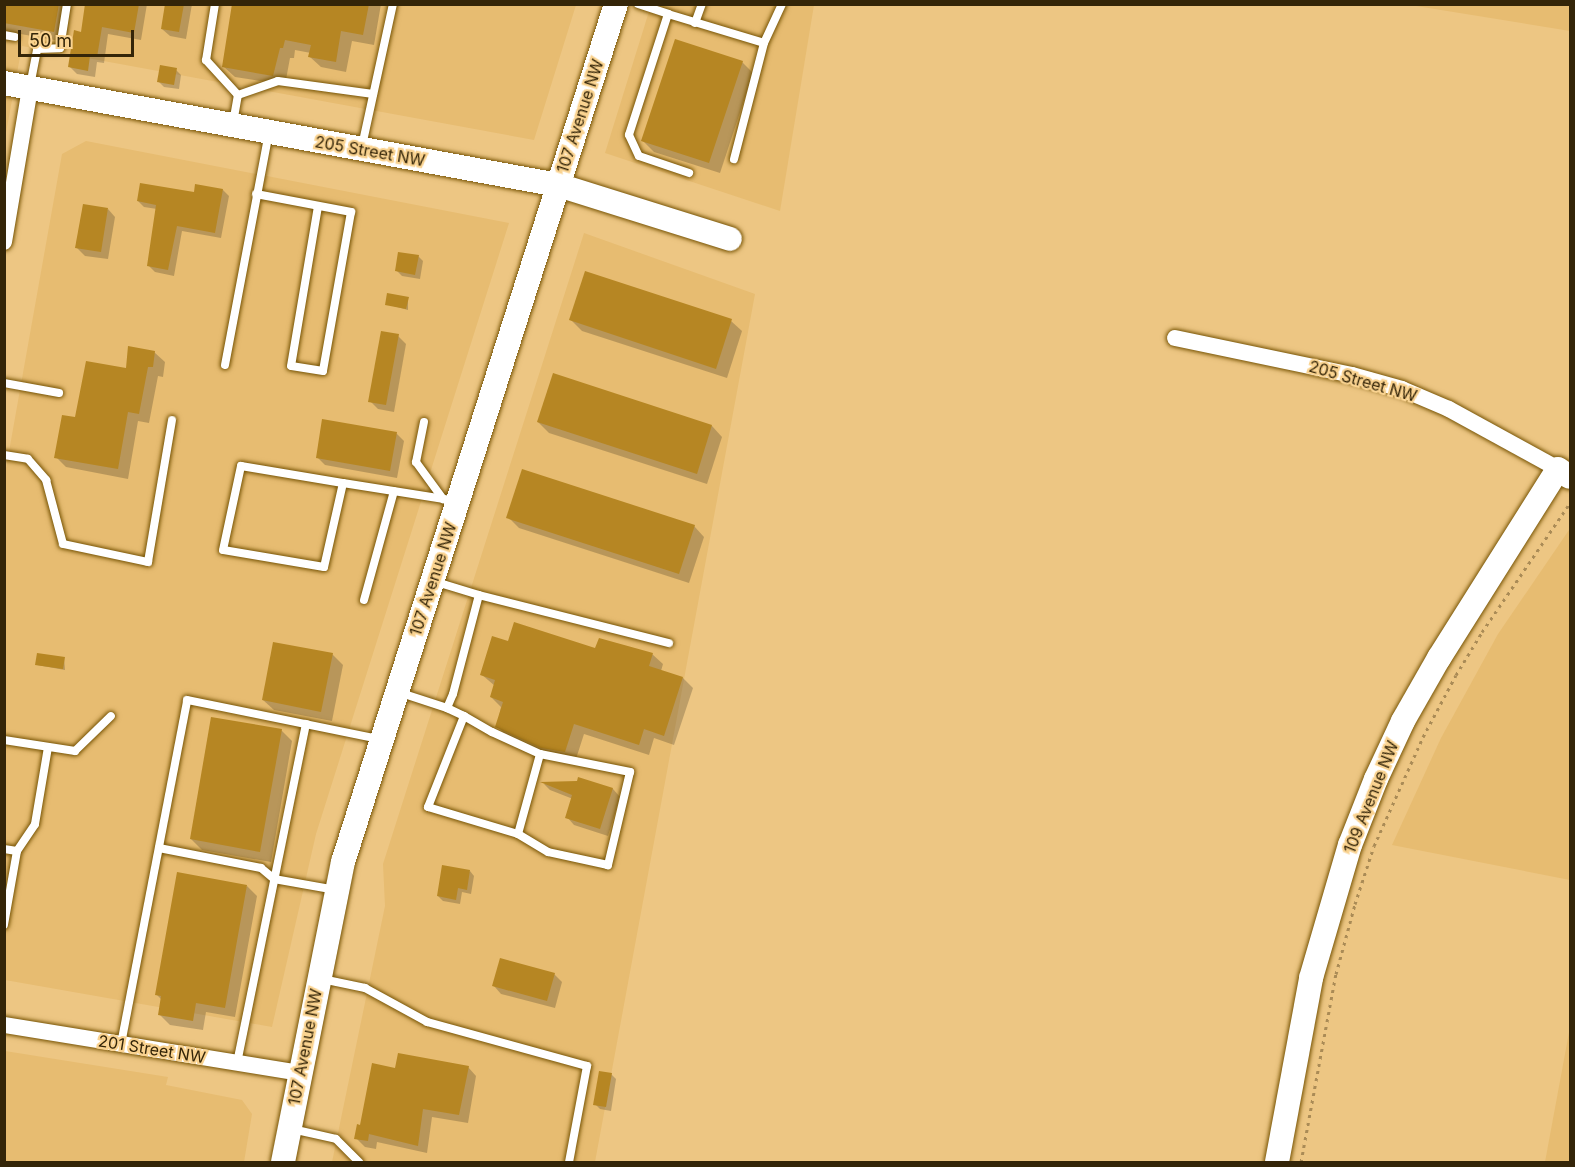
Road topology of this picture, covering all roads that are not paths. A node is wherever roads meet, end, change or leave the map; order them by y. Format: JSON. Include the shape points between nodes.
{"nodes":[{"id":1,"x":67,"y":4,"type":"edge"},
{"id":2,"x":215,"y":4,"type":"edge"},
{"id":3,"x":393,"y":4,"type":"edge"},
{"id":4,"x":616,"y":4,"type":"edge"},
{"id":5,"x":638,"y":4,"type":"edge"},
{"id":6,"x":702,"y":4,"type":"edge"},
{"id":7,"x":782,"y":4,"type":"edge"},
{"id":8,"x":668,"y":14,"type":"junction"},
{"id":9,"x":695,"y":23,"type":"junction"},
{"id":10,"x":4,"y":35,"type":"edge"},
{"id":11,"x":15,"y":37,"type":"dead end"},
{"id":12,"x":764,"y":44,"type":"junction"},
{"id":13,"x":4,"y":83,"type":"edge"},
{"id":14,"x":30,"y":89,"type":"junction"},
{"id":15,"x":373,"y":94,"type":"junction"},
{"id":16,"x":238,"y":95,"type":"junction"},
{"id":17,"x":233,"y":126,"type":"junction"},
{"id":18,"x":269,"y":132,"type":"junction"},
{"id":19,"x":362,"y":149,"type":"junction"},
{"id":20,"x":734,"y":159,"type":"dead end"},
{"id":21,"x":689,"y":173,"type":"dead end"},
{"id":22,"x":558,"y":185,"type":"junction"},
{"id":23,"x":256,"y":194,"type":"junction"},
{"id":24,"x":318,"y":206,"type":"junction"},
{"id":25,"x":730,"y":239,"type":"dead end"},
{"id":26,"x":4,"y":242,"type":"edge"},
{"id":27,"x":1175,"y":338,"type":"dead end"},
{"id":28,"x":225,"y":365,"type":"dead end"},
{"id":29,"x":4,"y":383,"type":"edge"},
{"id":30,"x":60,"y":393,"type":"dead end"},
{"id":31,"x":172,"y":420,"type":"dead end"},
{"id":32,"x":424,"y":422,"type":"dead end"},
{"id":33,"x":4,"y":454,"type":"edge"},
{"id":34,"x":1564,"y":473,"type":"edge"},
{"id":35,"x":343,"y":483,"type":"junction"},
{"id":36,"x":394,"y":491,"type":"junction"},
{"id":37,"x":450,"y":500,"type":"junction"},
{"id":38,"x":433,"y":580,"type":"junction"},
{"id":39,"x":479,"y":595,"type":"junction"},
{"id":40,"x":364,"y":600,"type":"dead end"},
{"id":41,"x":669,"y":643,"type":"dead end"},
{"id":42,"x":397,"y":692,"type":"junction"},
{"id":43,"x":447,"y":708,"type":"junction"},
{"id":44,"x":111,"y":716,"type":"dead end"},
{"id":45,"x":464,"y":716,"type":"junction"},
{"id":46,"x":306,"y":724,"type":"junction"},
{"id":47,"x":4,"y":740,"type":"edge"},
{"id":48,"x":382,"y":740,"type":"junction"},
{"id":49,"x":48,"y":747,"type":"junction"},
{"id":50,"x":540,"y":754,"type":"junction"},
{"id":51,"x":518,"y":834,"type":"junction"},
{"id":52,"x":159,"y":848,"type":"junction"},
{"id":53,"x":4,"y":849,"type":"edge"},
{"id":54,"x":17,"y":851,"type":"junction"},
{"id":55,"x":274,"y":879,"type":"junction"},
{"id":56,"x":337,"y":890,"type":"junction"},
{"id":57,"x":4,"y":925,"type":"edge"},
{"id":58,"x":318,"y":979,"type":"junction"},
{"id":59,"x":4,"y":1025,"type":"edge"},
{"id":60,"x":122,"y":1044,"type":"junction"},
{"id":61,"x":237,"y":1063,"type":"junction"},
{"id":62,"x":299,"y":1073,"type":"junction"},
{"id":63,"x":289,"y":1129,"type":"junction"},
{"id":64,"x":282,"y":1162,"type":"edge"},
{"id":65,"x":359,"y":1162,"type":"edge"},
{"id":66,"x":569,"y":1162,"type":"edge"},
{"id":67,"x":1277,"y":1162,"type":"edge"}],
"edges":[{"from":1,"to":14,"type":"lane","via":[[60,48],[38,49]]},
{"from":2,"to":16,"type":"lane","via":[[206,60]]},
{"from":3,"to":15,"type":"lane"},
{"from":4,"to":22,"type":"street","name":"107 Avenue NW"},
{"from":5,"to":8,"type":"lane"},
{"from":6,"to":9,"type":"lane"},
{"from":7,"to":12,"type":"lane"},
{"from":8,"to":9,"type":"lane"},
{"from":8,"to":21,"type":"lane","via":[[629,135],[639,156]]},
{"from":9,"to":12,"type":"lane"},
{"from":10,"to":11,"type":"lane"},
{"from":12,"to":20,"type":"lane"},
{"from":13,"to":14,"type":"street","name":"205 Street NW"},
{"from":14,"to":17,"type":"street","name":"205 Street NW"},
{"from":14,"to":26,"type":"street"},
{"from":15,"to":16,"type":"lane","via":[[278,81]]},
{"from":15,"to":19,"type":"lane"},
{"from":16,"to":17,"type":"lane"},
{"from":17,"to":18,"type":"street","name":"205 Street NW"},
{"from":18,"to":19,"type":"street","name":"205 Street NW"},
{"from":18,"to":23,"type":"lane"},
{"from":19,"to":22,"type":"street","name":"205 Street NW"},
{"from":22,"to":25,"type":"street","name":"205 Street NW"},
{"from":22,"to":37,"type":"street","name":"107 Avenue NW"},
{"from":23,"to":24,"type":"lane"},
{"from":23,"to":28,"type":"lane"},
{"from":24,"to":24,"type":"lane","via":[[351,212],[323,372],[291,366]]},
{"from":27,"to":34,"type":"street","name":"205 Street NW","via":[[1402,389],[1449,409]]},
{"from":29,"to":30,"type":"lane"},
{"from":31,"to":33,"type":"lane","via":[[147,562],[63,544],[46,480],[28,459]]},
{"from":32,"to":37,"type":"lane","via":[[416,462]]},
{"from":34,"to":67,"type":"street","name":"109 Avenue NW","via":[[1439,658],[1376,778],[1350,845],[1314,968]]},
{"from":35,"to":35,"type":"lane","via":[[241,466],[223,550],[324,567]]},
{"from":35,"to":36,"type":"lane"},
{"from":36,"to":37,"type":"lane"},
{"from":36,"to":40,"type":"lane"},
{"from":37,"to":38,"type":"street","name":"107 Avenue NW"},
{"from":38,"to":39,"type":"lane"},
{"from":38,"to":42,"type":"street","name":"107 Avenue NW"},
{"from":39,"to":41,"type":"lane"},
{"from":39,"to":43,"type":"lane"},
{"from":42,"to":43,"type":"lane"},
{"from":42,"to":48,"type":"street","name":"107 Avenue NW"},
{"from":43,"to":45,"type":"lane"},
{"from":44,"to":49,"type":"lane","via":[[75,751]]},
{"from":45,"to":50,"type":"lane"},
{"from":45,"to":51,"type":"lane","via":[[428,807]]},
{"from":46,"to":48,"type":"lane"},
{"from":46,"to":52,"type":"lane","via":[[187,700]]},
{"from":46,"to":55,"type":"lane"},
{"from":47,"to":49,"type":"lane"},
{"from":48,"to":56,"type":"street","name":"107 Avenue NW"},
{"from":49,"to":54,"type":"lane","via":[[35,824]]},
{"from":50,"to":51,"type":"lane"},
{"from":50,"to":51,"type":"lane","via":[[630,772],[608,865],[548,852]]},
{"from":52,"to":55,"type":"lane","via":[[261,868]]},
{"from":52,"to":60,"type":"lane"},
{"from":53,"to":54,"type":"lane"},
{"from":54,"to":57,"type":"lane"},
{"from":55,"to":56,"type":"lane"},
{"from":55,"to":61,"type":"lane"},
{"from":56,"to":58,"type":"street","name":"107 Avenue NW"},
{"from":58,"to":62,"type":"street","name":"107 Avenue NW"},
{"from":58,"to":66,"type":"lane","via":[[365,988],[427,1022],[587,1066]]},
{"from":59,"to":60,"type":"street","name":"201 Street NW"},
{"from":60,"to":61,"type":"street","name":"201 Street NW"},
{"from":61,"to":62,"type":"street","name":"201 Street NW"},
{"from":62,"to":63,"type":"street","name":"107 Avenue NW"},
{"from":63,"to":64,"type":"street","name":"107 Avenue NW"},
{"from":63,"to":65,"type":"lane","via":[[336,1139]]}]}
